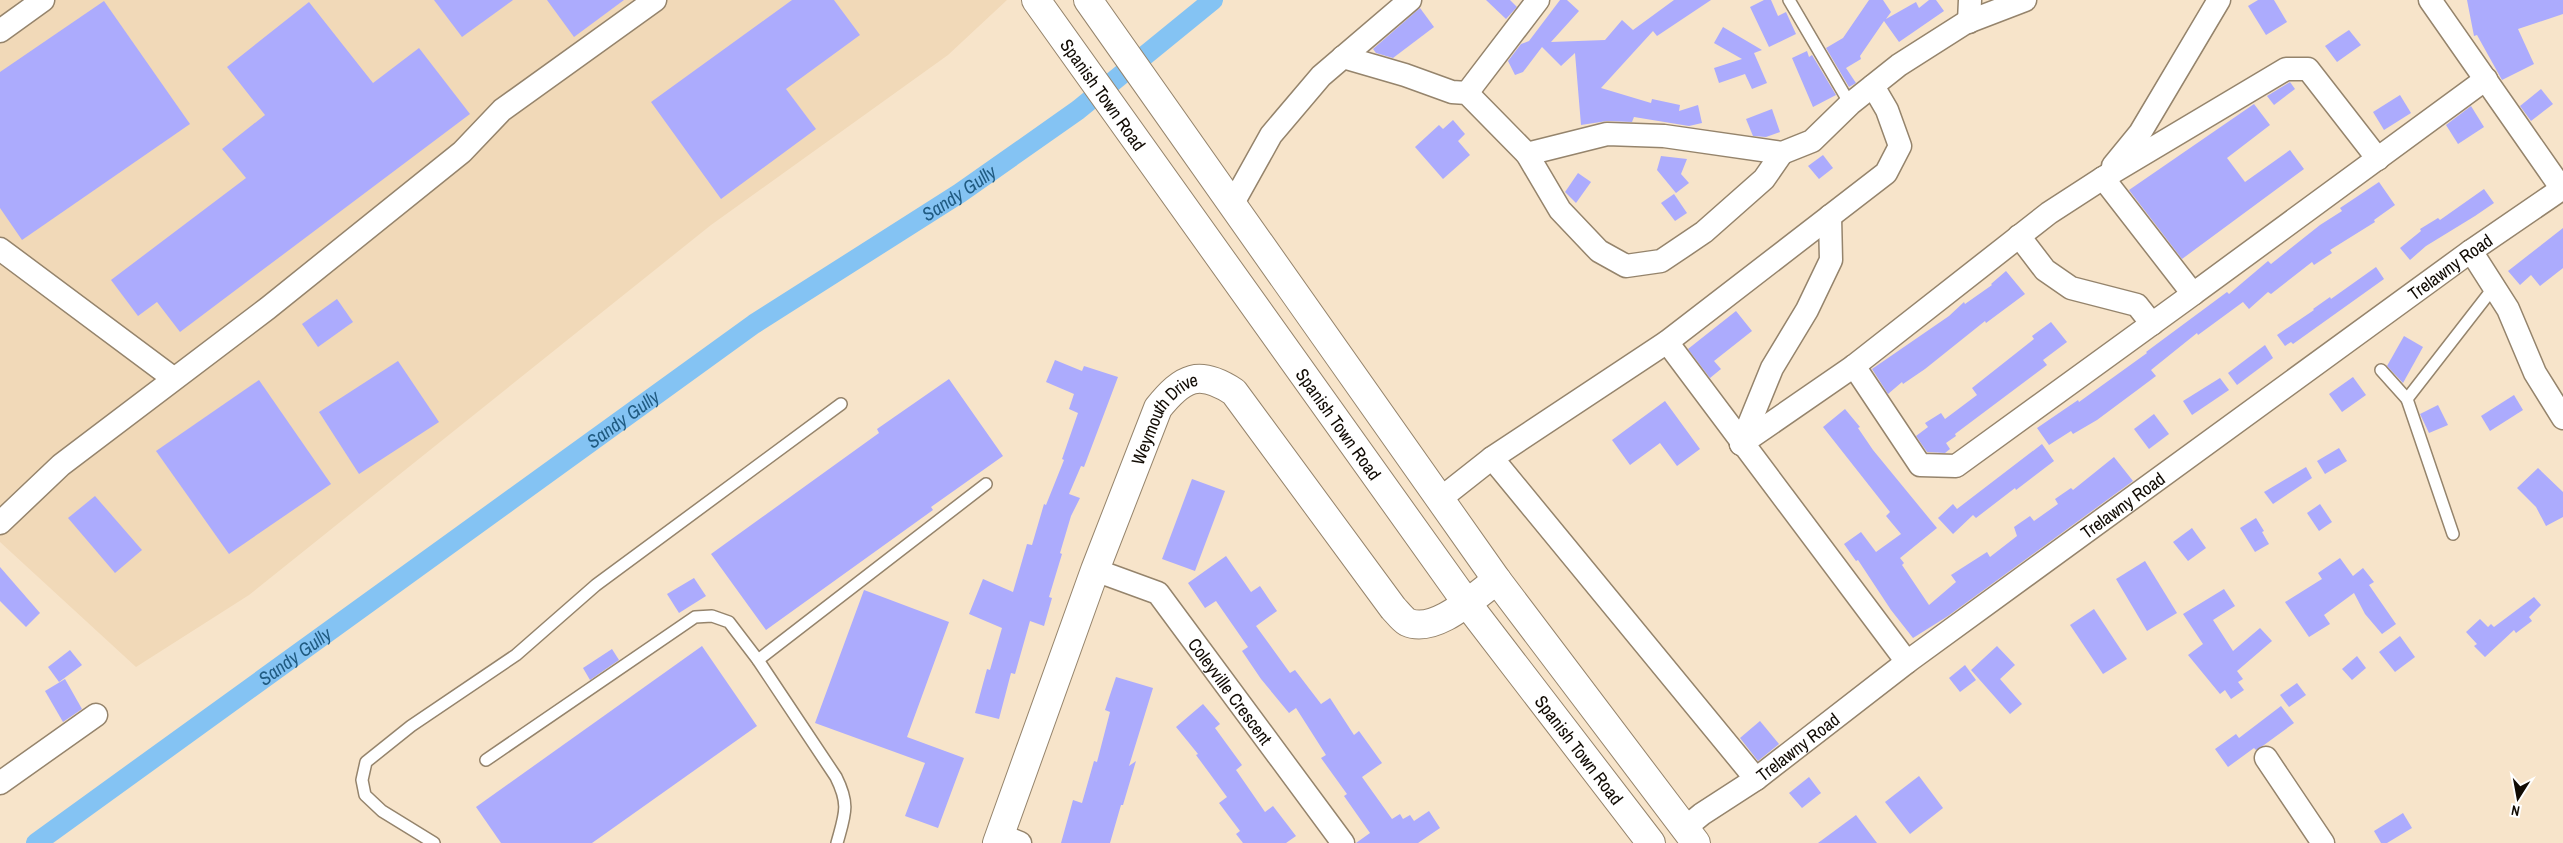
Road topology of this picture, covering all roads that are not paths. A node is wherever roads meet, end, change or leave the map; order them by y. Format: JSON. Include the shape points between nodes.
{"nodes":[{"id":1,"x":42,"y":0,"type":"edge"},
{"id":2,"x":655,"y":0,"type":"edge"},
{"id":3,"x":1036,"y":0,"type":"edge"},
{"id":4,"x":1088,"y":0,"type":"edge"},
{"id":5,"x":1410,"y":0,"type":"edge"},
{"id":6,"x":1538,"y":0,"type":"edge"},
{"id":7,"x":1789,"y":0,"type":"edge"},
{"id":8,"x":2025,"y":0,"type":"edge"},
{"id":9,"x":2219,"y":0,"type":"edge"},
{"id":10,"x":2430,"y":0,"type":"edge"},
{"id":11,"x":1970,"y":11,"type":"edge"},
{"id":12,"x":0,"y":31,"type":"edge"},
{"id":13,"x":1343,"y":57,"type":"junction"},
{"id":14,"x":2486,"y":79,"type":"junction"},
{"id":15,"x":1873,"y":86,"type":"junction"},
{"id":16,"x":1467,"y":93,"type":"junction"},
{"id":17,"x":1850,"y":104,"type":"junction"},
{"id":18,"x":1782,"y":153,"type":"junction"},
{"id":19,"x":1527,"y":154,"type":"junction"},
{"id":20,"x":2378,"y":159,"type":"junction"},
{"id":21,"x":2102,"y":178,"type":"junction"},
{"id":22,"x":2563,"y":188,"type":"edge"},
{"id":23,"x":1232,"y":204,"type":"junction"},
{"id":24,"x":1830,"y":216,"type":"junction"},
{"id":25,"x":2019,"y":236,"type":"junction"},
{"id":26,"x":0,"y":249,"type":"edge"},
{"id":27,"x":2471,"y":251,"type":"junction"},
{"id":28,"x":2494,"y":287,"type":"junction"},
{"id":29,"x":2193,"y":294,"type":"junction"},
{"id":30,"x":2152,"y":324,"type":"junction"},
{"id":31,"x":1666,"y":342,"type":"junction"},
{"id":32,"x":1854,"y":366,"type":"junction"},
{"id":33,"x":2380,"y":370,"type":"dead end"},
{"id":34,"x":174,"y":378,"type":"junction"},
{"id":35,"x":2407,"y":399,"type":"junction"},
{"id":36,"x":841,"y":404,"type":"dead end"},
{"id":37,"x":2563,"y":418,"type":"edge"},
{"id":38,"x":1741,"y":444,"type":"junction"},
{"id":39,"x":1492,"y":458,"type":"junction"},
{"id":40,"x":986,"y":484,"type":"dead end"},
{"id":41,"x":1440,"y":499,"type":"junction"},
{"id":42,"x":0,"y":524,"type":"edge"},
{"id":43,"x":2453,"y":534,"type":"dead end"},
{"id":44,"x":1095,"y":570,"type":"junction"},
{"id":45,"x":1497,"y":580,"type":"junction"},
{"id":46,"x":1466,"y":602,"type":"junction"},
{"id":47,"x":758,"y":660,"type":"junction"},
{"id":48,"x":1907,"y":662,"type":"junction"},
{"id":49,"x":96,"y":715,"type":"dead end"},
{"id":50,"x":2266,"y":758,"type":"dead end"},
{"id":51,"x":486,"y":760,"type":"dead end"},
{"id":52,"x":1756,"y":779,"type":"junction"},
{"id":53,"x":0,"y":783,"type":"edge"},
{"id":54,"x":1691,"y":835,"type":"edge"},
{"id":55,"x":1006,"y":840,"type":"edge"},
{"id":56,"x":434,"y":843,"type":"edge"},
{"id":57,"x":837,"y":843,"type":"edge"},
{"id":58,"x":1344,"y":843,"type":"edge"},
{"id":59,"x":1651,"y":843,"type":"edge"},
{"id":60,"x":2323,"y":843,"type":"edge"}],
"edges":[{"from":1,"to":12,"type":"street"},
{"from":2,"to":34,"type":"street","via":[[502,110],[462,152],[268,308]]},
{"from":3,"to":46,"type":"main road","name":"Spanish Town Road"},
{"from":4,"to":23,"type":"main road","name":"Spanish Town Road"},
{"from":5,"to":13,"type":"street"},
{"from":6,"to":16,"type":"street"},
{"from":7,"to":17,"type":"lane"},
{"from":8,"to":11,"type":"street"},
{"from":9,"to":21,"type":"street","via":[[2140,133]]},
{"from":10,"to":14,"type":"street"},
{"from":11,"to":15,"type":"street"},
{"from":13,"to":16,"type":"street","via":[[1452,92]]},
{"from":13,"to":23,"type":"street","via":[[1321,76],[1271,135]]},
{"from":14,"to":20,"type":"street"},
{"from":14,"to":22,"type":"street"},
{"from":15,"to":17,"type":"street"},
{"from":15,"to":24,"type":"street","via":[[1887,110],[1900,146],[1886,173]]},
{"from":16,"to":19,"type":"street"},
{"from":17,"to":18,"type":"street","via":[[1812,141]]},
{"from":18,"to":19,"type":"street","via":[[1664,136],[1607,134]]},
{"from":18,"to":19,"type":"street","via":[[1764,179],[1704,232],[1661,261],[1626,266],[1599,251],[1560,210]]},
{"from":20,"to":21,"type":"street","via":[[2308,69],[2297,67],[2286,68]]},
{"from":20,"to":29,"type":"street"},
{"from":21,"to":25,"type":"street"},
{"from":21,"to":29,"type":"street"},
{"from":22,"to":27,"type":"street","name":"Trelawny Road"},
{"from":23,"to":41,"type":"main road","name":"Spanish Town Road"},
{"from":24,"to":31,"type":"street"},
{"from":24,"to":38,"type":"street","via":[[1831,260],[1807,310],[1772,368]]},
{"from":25,"to":30,"type":"street","via":[[2045,270],[2070,288],[2136,305]]},
{"from":25,"to":32,"type":"street"},
{"from":26,"to":34,"type":"street"},
{"from":27,"to":28,"type":"street"},
{"from":27,"to":48,"type":"street","name":"Trelawny Road"},
{"from":28,"to":35,"type":"lane"},
{"from":28,"to":37,"type":"street","via":[[2508,309],[2535,373]]},
{"from":29,"to":30,"type":"street"},
{"from":30,"to":32,"type":"street","via":[[1956,466],[1920,465]]},
{"from":31,"to":38,"type":"street"},
{"from":31,"to":39,"type":"street"},
{"from":32,"to":38,"type":"street"},
{"from":33,"to":35,"type":"lane"},
{"from":34,"to":42,"type":"street","via":[[61,465]]},
{"from":35,"to":43,"type":"lane"},
{"from":36,"to":56,"type":"lane","via":[[596,585],[516,655],[412,726],[366,762],[362,780],[365,794],[382,812]]},
{"from":38,"to":48,"type":"street"},
{"from":39,"to":41,"type":"street"},
{"from":39,"to":52,"type":"street"},
{"from":40,"to":47,"type":"lane"},
{"from":41,"to":45,"type":"main road","name":"Spanish Town Road"},
{"from":44,"to":46,"type":"main road","name":"Weymouth Drive","via":[[1158,408],[1174,388],[1194,379],[1215,380],[1234,392],[1393,608],[1408,622],[1428,624],[1447,618]]},
{"from":44,"to":55,"type":"main road","name":"Weymouth Drive"},
{"from":44,"to":58,"type":"street","name":"Coleyville Crescent","via":[[1158,593]]},
{"from":45,"to":46,"type":"main road","name":"Weymouth Drive"},
{"from":45,"to":54,"type":"main road","name":"Spanish Town Road"},
{"from":46,"to":59,"type":"main road","name":"Spanish Town Road"},
{"from":47,"to":51,"type":"lane","via":[[729,622],[712,616],[695,617]]},
{"from":47,"to":57,"type":"lane","via":[[845,794],[847,809]]},
{"from":48,"to":52,"type":"street","name":"Trelawny Road"},
{"from":49,"to":53,"type":"street"},
{"from":50,"to":60,"type":"street"},
{"from":52,"to":54,"type":"street","name":"Trelawny Road","via":[[1702,814]]}]}
